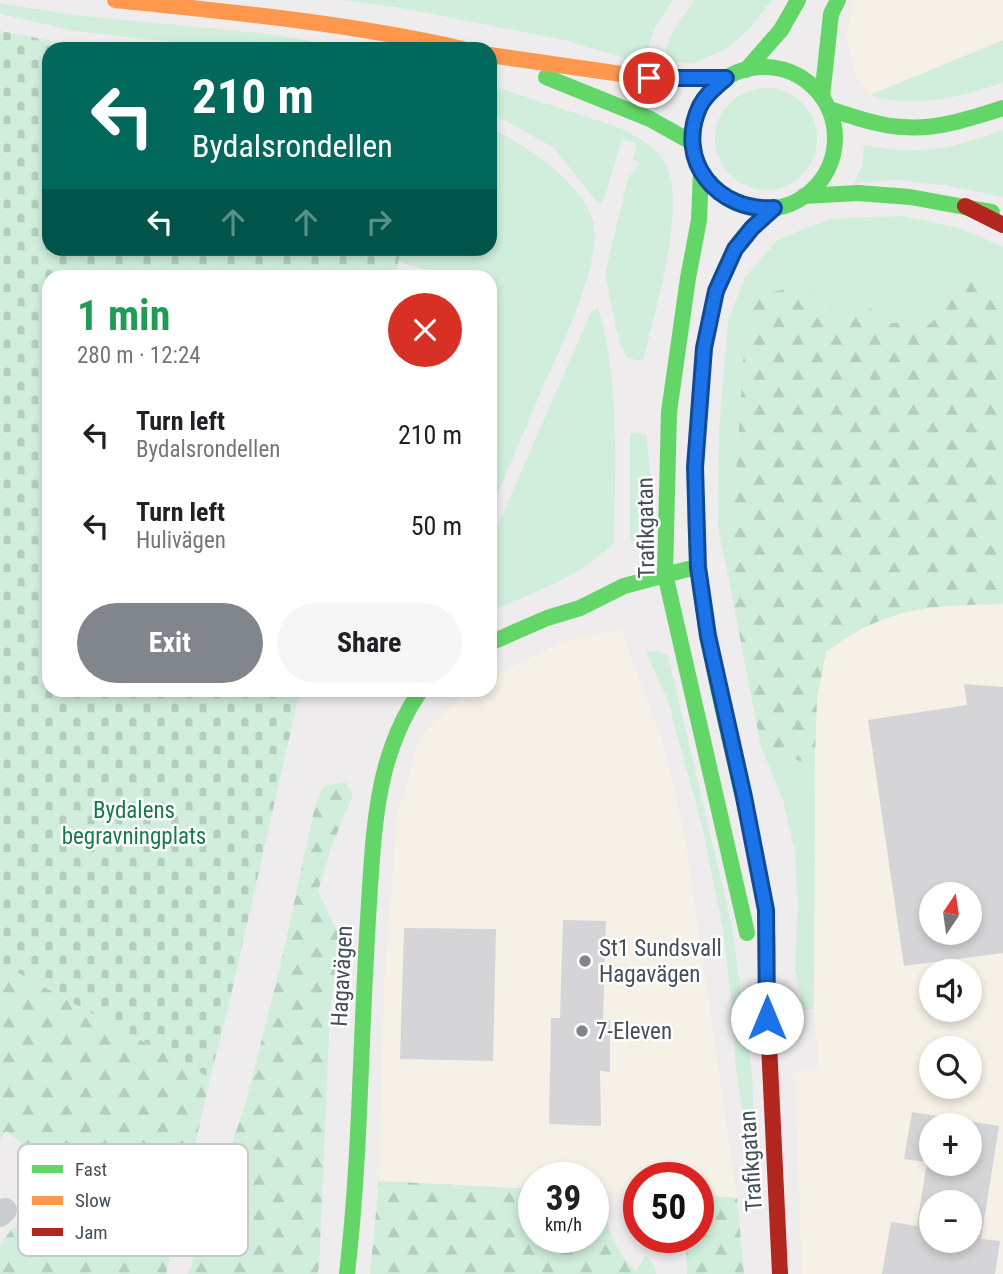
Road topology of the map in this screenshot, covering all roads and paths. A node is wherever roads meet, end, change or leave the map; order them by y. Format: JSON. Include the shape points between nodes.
{"nodes":[{"id":1,"x":115,"y":0,"type":"edge"},
{"id":2,"x":798,"y":0,"type":"edge"},
{"id":3,"x":838,"y":0,"type":"edge"},
{"id":4,"x":432,"y":42,"type":"edge"},
{"id":5,"x":497,"y":56,"type":"edge"},
{"id":6,"x":497,"y":58,"type":"edge"},
{"id":7,"x":746,"y":70,"type":"junction"},
{"id":8,"x":726,"y":78,"type":"junction"},
{"id":9,"x":825,"y":103,"type":"junction"},
{"id":10,"x":1003,"y":108,"type":"edge"},
{"id":11,"x":693,"y":143,"type":"junction"},
{"id":12,"x":701,"y":171,"type":"junction"},
{"id":13,"x":804,"y":196,"type":"junction"},
{"id":14,"x":965,"y":206,"type":"junction"},
{"id":15,"x":774,"y":208,"type":"junction"},
{"id":16,"x":1003,"y":214,"type":"edge"},
{"id":17,"x":1003,"y":225,"type":"edge"},
{"id":18,"x":698,"y":567,"type":"junction"},
{"id":19,"x":665,"y":574,"type":"junction"},
{"id":20,"x":704,"y":595,"type":"junction"},
{"id":21,"x":672,"y":600,"type":"junction"},
{"id":22,"x":650,"y":602,"type":"dead end"},
{"id":23,"x":620,"y":605,"type":"dead end"},
{"id":24,"x":580,"y":608,"type":"junction"},
{"id":25,"x":497,"y":640,"type":"edge"},
{"id":26,"x":415,"y":697,"type":"edge"},
{"id":27,"x":767,"y":1044,"type":"junction"},
{"id":28,"x":347,"y":1274,"type":"edge"},
{"id":29,"x":780,"y":1274,"type":"edge"}],
"edges":[{"from":1,"to":4,"type":"main road","via":[[294,19]]},
{"from":2,"to":7,"type":"main road","via":[[781,30]]},
{"from":3,"to":9,"type":"main road","via":[[831,14]]},
{"from":5,"to":8,"type":"main road","via":[[649,78]]},
{"from":6,"to":11,"type":"main road","via":[[650,119]]},
{"from":7,"to":8,"type":"main road"},
{"from":7,"to":9,"type":"main road","via":[[758,67],[796,75]]},
{"from":8,"to":11,"type":"main road","via":[[701,104]]},
{"from":9,"to":10,"type":"main road","via":[[888,126],[925,127]]},
{"from":9,"to":13,"type":"main road","via":[[834,125],[833,152],[820,181]]},
{"from":11,"to":12,"type":"main road"},
{"from":12,"to":15,"type":"main road","via":[[722,196],[744,206]]},
{"from":12,"to":19,"type":"main road","name":"Trafikgatan","via":[[699,220],[669,412]]},
{"from":13,"to":14,"type":"main road","via":[[858,193]]},
{"from":13,"to":15,"type":"main road"},
{"from":14,"to":16,"type":"main road"},
{"from":14,"to":17,"type":"main road"},
{"from":15,"to":18,"type":"main road","name":"Trafikgatan","via":[[735,249],[716,291],[704,348],[695,467]]},
{"from":18,"to":19,"type":"main road"},
{"from":18,"to":20,"type":"main road","name":"Trafikgatan"},
{"from":19,"to":21,"type":"main road","name":"Trafikgatan"},
{"from":19,"to":24,"type":"main road","via":[[624,586]]},
{"from":20,"to":21,"type":"main road"},
{"from":20,"to":27,"type":"main road","name":"Trafikgatan","via":[[708,636],[766,910]]},
{"from":21,"to":22,"type":"main road"},
{"from":21,"to":27,"type":"main road","name":"Trafikgatan","via":[[743,914]]},
{"from":23,"to":24,"type":"main road"},
{"from":24,"to":25,"type":"main road"},
{"from":26,"to":28,"type":"main road","name":"Hagavägen","via":[[387,757],[374,829],[363,982],[357,1181]]},
{"from":27,"to":29,"type":"main road","name":"Trafikgatan"}]}
